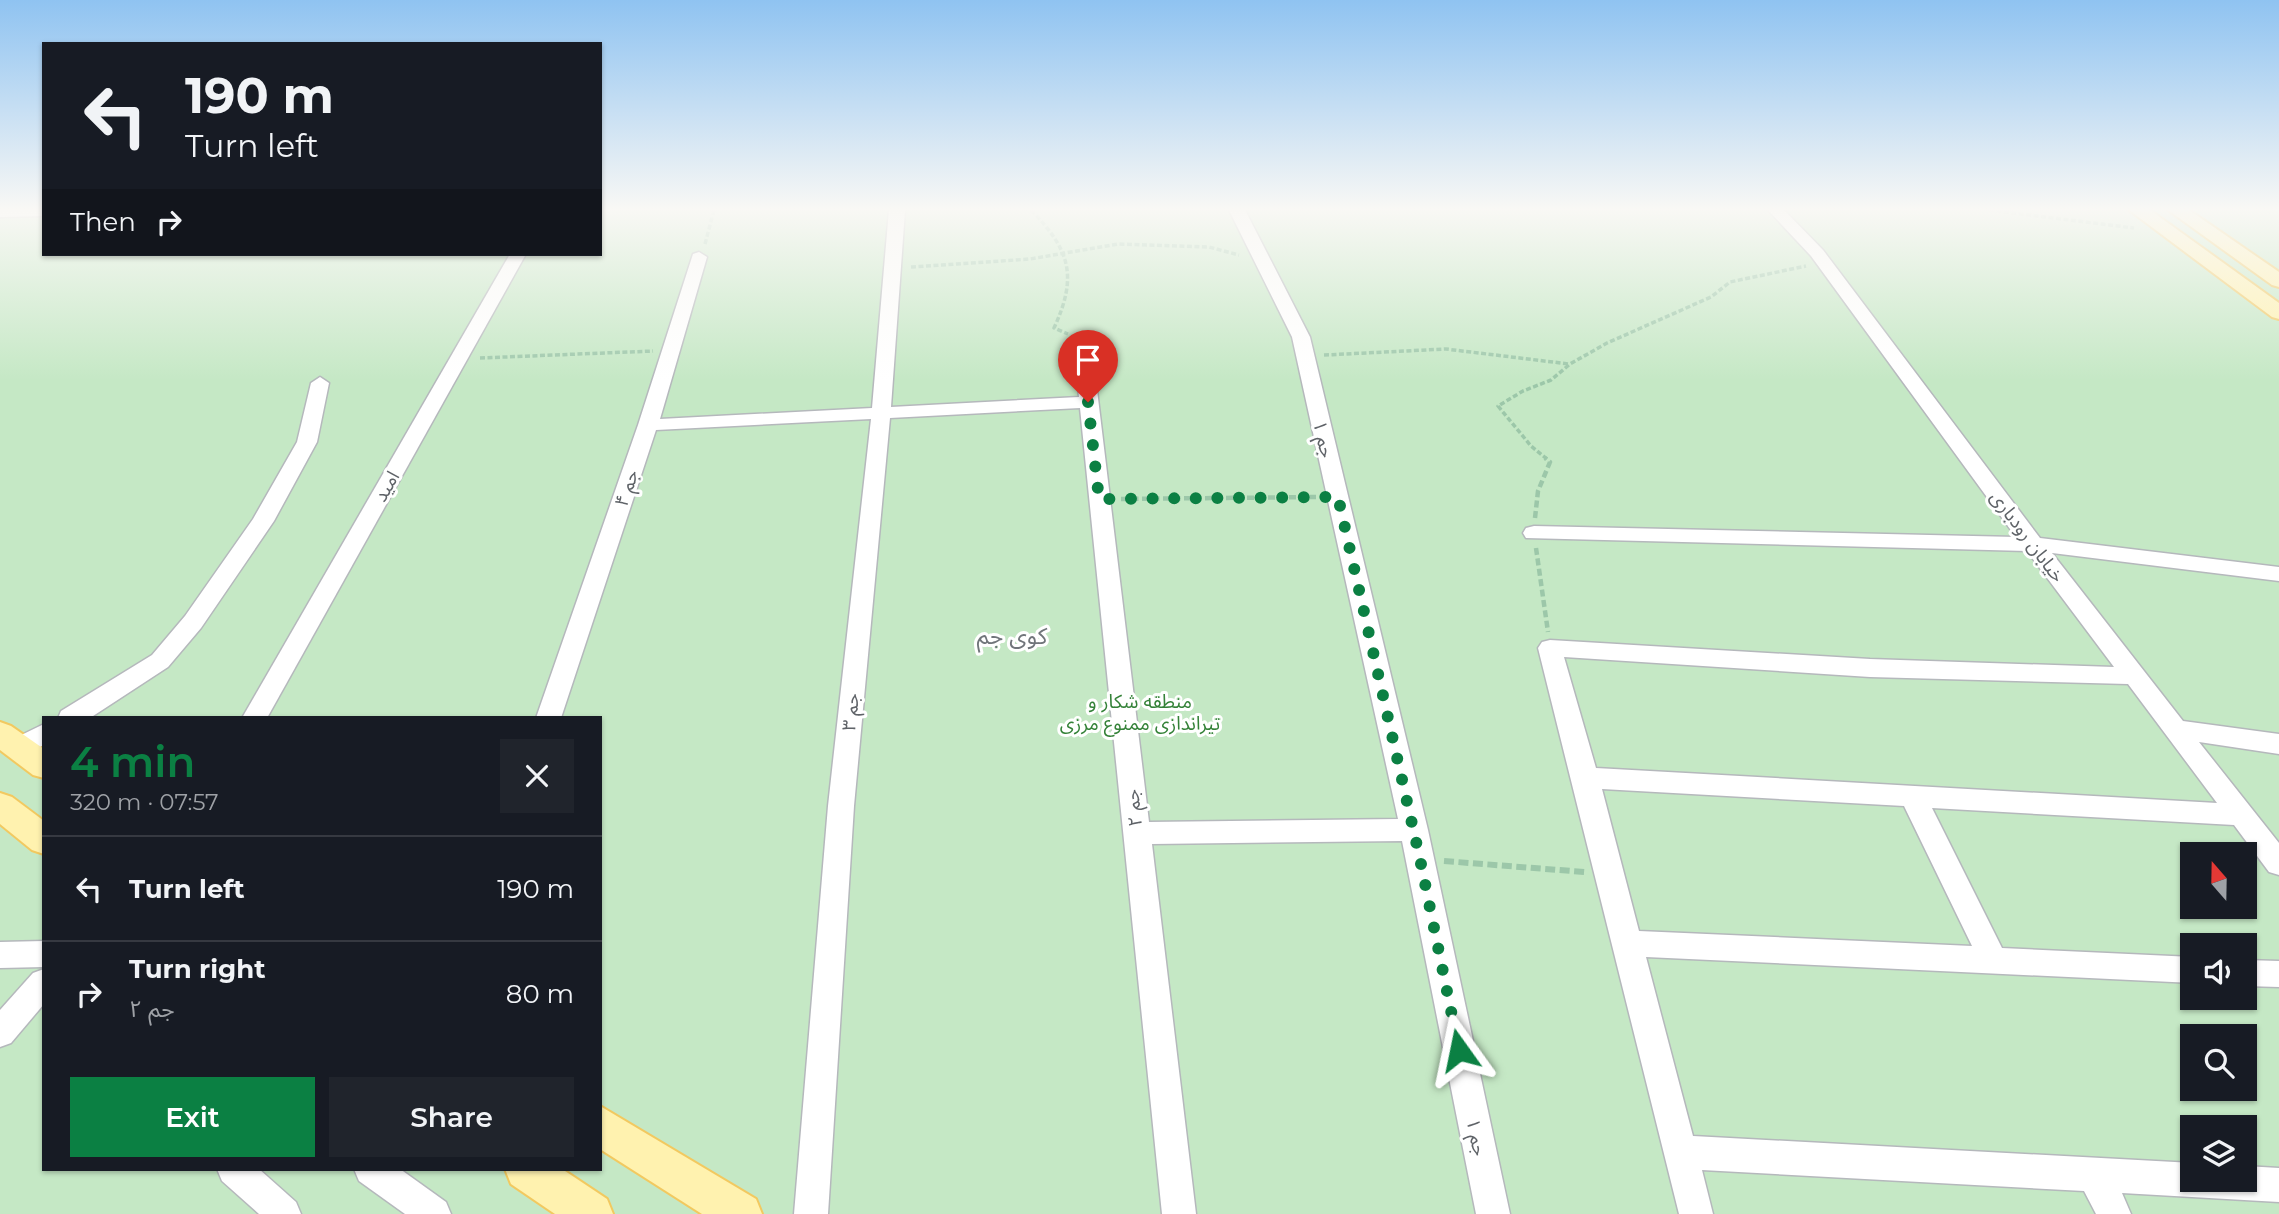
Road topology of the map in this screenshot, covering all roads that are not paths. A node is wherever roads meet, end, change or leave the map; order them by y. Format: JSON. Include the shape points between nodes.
{"nodes":[{"id":1,"x":511,"y":267,"type":"edge"},
{"id":2,"x":696,"y":267,"type":"edge"},
{"id":3,"x":892,"y":267,"type":"edge"},
{"id":4,"x":1267,"y":267,"type":"edge"},
{"id":5,"x":1827,"y":267,"type":"edge"},
{"id":6,"x":2216,"y":267,"type":"edge"},
{"id":7,"x":2258,"y":267,"type":"edge"},
{"id":8,"x":2279,"y":281,"type":"edge"},
{"id":9,"x":2279,"y":313,"type":"edge"},
{"id":10,"x":1082,"y":340,"type":"road end"},
{"id":11,"x":320,"y":383,"type":"dead end"},
{"id":12,"x":1088,"y":402,"type":"junction"},
{"id":13,"x":881,"y":414,"type":"junction"},
{"id":14,"x":648,"y":425,"type":"junction"},
{"id":15,"x":1534,"y":533,"type":"road end"},
{"id":16,"x":2033,"y":544,"type":"junction"},
{"id":17,"x":2279,"y":574,"type":"edge"},
{"id":18,"x":2135,"y":676,"type":"junction"},
{"id":19,"x":73,"y":716,"type":"edge"},
{"id":20,"x":255,"y":716,"type":"edge"},
{"id":21,"x":549,"y":716,"type":"edge"},
{"id":22,"x":2176,"y":729,"type":"junction"},
{"id":23,"x":21,"y":738,"type":"edge"},
{"id":24,"x":2279,"y":744,"type":"edge"},
{"id":25,"x":42,"y":764,"type":"edge"},
{"id":26,"x":1587,"y":778,"type":"junction"},
{"id":27,"x":1913,"y":797,"type":"junction"},
{"id":28,"x":1,"y":809,"type":"edge"},
{"id":29,"x":2242,"y":815,"type":"junction"},
{"id":30,"x":1414,"y":830,"type":"junction"},
{"id":31,"x":1136,"y":833,"type":"junction"},
{"id":32,"x":42,"y":839,"type":"edge"},
{"id":33,"x":2279,"y":864,"type":"edge"},
{"id":34,"x":1628,"y":943,"type":"junction"},
{"id":35,"x":0,"y":954,"type":"edge"},
{"id":36,"x":42,"y":954,"type":"edge"},
{"id":37,"x":1994,"y":961,"type":"junction"},
{"id":38,"x":2180,"y":969,"type":"edge"},
{"id":39,"x":2257,"y":973,"type":"edge"},
{"id":40,"x":2279,"y":974,"type":"edge"},
{"id":41,"x":42,"y":984,"type":"edge"},
{"id":42,"x":0,"y":1033,"type":"edge"},
{"id":43,"x":602,"y":1127,"type":"edge"},
{"id":44,"x":1679,"y":1152,"type":"junction"},
{"id":45,"x":236,"y":1171,"type":"edge"},
{"id":46,"x":375,"y":1171,"type":"edge"},
{"id":47,"x":529,"y":1171,"type":"edge"},
{"id":48,"x":2094,"y":1175,"type":"junction"},
{"id":49,"x":2279,"y":1185,"type":"edge"},
{"id":50,"x":284,"y":1214,"type":"edge"},
{"id":51,"x":434,"y":1214,"type":"edge"},
{"id":52,"x":592,"y":1214,"type":"edge"},
{"id":53,"x":741,"y":1214,"type":"edge"},
{"id":54,"x":811,"y":1214,"type":"edge"},
{"id":55,"x":1179,"y":1214,"type":"edge"},
{"id":56,"x":1493,"y":1214,"type":"edge"},
{"id":57,"x":1696,"y":1214,"type":"edge"},
{"id":58,"x":2113,"y":1214,"type":"edge"}],
"edges":[{"from":1,"to":20,"type":"street","name":"امید"},
{"from":2,"to":14,"type":"street","name":"جم ۴"},
{"from":3,"to":13,"type":"street","name":"جم ۳"},
{"from":4,"to":30,"type":"street","name":"جم ۱","via":[[1301,337]]},
{"from":5,"to":16,"type":"street","name":"خیابان رودباری"},
{"from":6,"to":9,"type":"main road"},
{"from":7,"to":8,"type":"main road"},
{"from":10,"to":12,"type":"street","name":"جم ۲"},
{"from":11,"to":19,"type":"street","via":[[307,442],[263,522],[193,622],[160,661]]},
{"from":12,"to":13,"type":"street"},
{"from":12,"to":31,"type":"street","name":"جم ۲"},
{"from":13,"to":14,"type":"street"},
{"from":13,"to":54,"type":"street","name":"جم ۳","via":[[841,806]]},
{"from":14,"to":21,"type":"street","name":"جم ۴"},
{"from":15,"to":16,"type":"street"},
{"from":16,"to":17,"type":"street"},
{"from":16,"to":18,"type":"street","name":"خیابان رودباری"},
{"from":18,"to":22,"type":"street","name":"خیابان رودباری"},
{"from":18,"to":26,"type":"street","via":[[1870,668],[1550,648]]},
{"from":22,"to":24,"type":"street"},
{"from":22,"to":29,"type":"street","name":"خیابان رودباری"},
{"from":23,"to":25,"type":"main road"},
{"from":26,"to":27,"type":"street"},
{"from":26,"to":34,"type":"street"},
{"from":27,"to":29,"type":"street"},
{"from":27,"to":37,"type":"street"},
{"from":28,"to":32,"type":"main road"},
{"from":29,"to":33,"type":"street","name":"خیابان رودباری"},
{"from":30,"to":31,"type":"street"},
{"from":30,"to":56,"type":"street","name":"جم ۱"},
{"from":31,"to":55,"type":"street","name":"جم ۲"},
{"from":34,"to":37,"type":"street"},
{"from":34,"to":44,"type":"street"},
{"from":35,"to":36,"type":"street"},
{"from":37,"to":38,"type":"street"},
{"from":39,"to":40,"type":"street"},
{"from":41,"to":42,"type":"street"},
{"from":43,"to":53,"type":"main road"},
{"from":44,"to":48,"type":"street"},
{"from":44,"to":57,"type":"street"},
{"from":45,"to":50,"type":"street"},
{"from":46,"to":51,"type":"street"},
{"from":47,"to":52,"type":"main road"},
{"from":48,"to":49,"type":"street"},
{"from":48,"to":58,"type":"street"}]}
